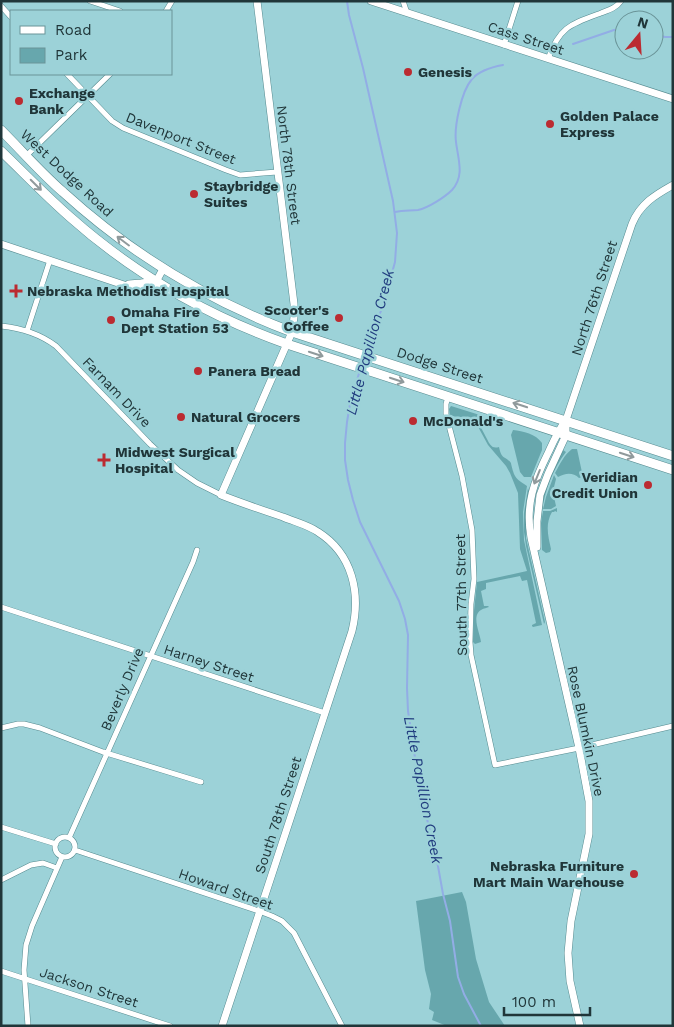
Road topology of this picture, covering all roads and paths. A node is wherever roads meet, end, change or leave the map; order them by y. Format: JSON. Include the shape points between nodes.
{"nodes":[{"id":1,"x":90,"y":1,"type":"edge"},
{"id":2,"x":257,"y":1,"type":"edge"},
{"id":3,"x":403,"y":1,"type":"edge"},
{"id":4,"x":518,"y":1,"type":"edge"},
{"id":5,"x":621,"y":1,"type":"edge"},
{"id":6,"x":374,"y":2,"type":"edge"},
{"id":7,"x":1,"y":6,"type":"edge"},
{"id":8,"x":117,"y":10,"type":"edge"},
{"id":9,"x":407,"y":13,"type":"junction"},
{"id":10,"x":10,"y":16,"type":"edge"},
{"id":11,"x":504,"y":45,"type":"junction"},
{"id":12,"x":548,"y":59,"type":"junction"},
{"id":13,"x":68,"y":75,"type":"edge"},
{"id":14,"x":109,"y":75,"type":"edge"},
{"id":15,"x":88,"y":95,"type":"junction"},
{"id":16,"x":673,"y":99,"type":"edge"},
{"id":17,"x":1,"y":130,"type":"edge"},
{"id":18,"x":1,"y":151,"type":"edge"},
{"id":19,"x":26,"y":156,"type":"junction"},
{"id":20,"x":277,"y":172,"type":"junction"},
{"id":21,"x":673,"y":185,"type":"edge"},
{"id":22,"x":1,"y":244,"type":"edge"},
{"id":23,"x":50,"y":260,"type":"junction"},
{"id":24,"x":163,"y":269,"type":"junction"},
{"id":25,"x":156,"y":280,"type":"junction"},
{"id":26,"x":1,"y":326,"type":"edge"},
{"id":27,"x":27,"y":331,"type":"junction"},
{"id":28,"x":292,"y":332,"type":"junction"},
{"id":29,"x":287,"y":344,"type":"junction"},
{"id":30,"x":448,"y":396,"type":"junction"},
{"id":31,"x":566,"y":420,"type":"junction"},
{"id":32,"x":562,"y":434,"type":"junction"},
{"id":33,"x":673,"y":456,"type":"edge"},
{"id":34,"x":673,"y":470,"type":"edge"},
{"id":35,"x":221,"y":495,"type":"junction"},
{"id":36,"x":197,"y":550,"type":"dead end"},
{"id":37,"x":1,"y":607,"type":"edge"},
{"id":38,"x":356,"y":611,"type":"joint"},
{"id":39,"x":150,"y":656,"type":"junction"},
{"id":40,"x":325,"y":713,"type":"junction"},
{"id":41,"x":673,"y":726,"type":"edge"},
{"id":42,"x":1,"y":728,"type":"edge"},
{"id":43,"x":579,"y":748,"type":"junction"},
{"id":44,"x":108,"y":753,"type":"junction"},
{"id":45,"x":201,"y":782,"type":"dead end"},
{"id":46,"x":1,"y":827,"type":"edge"},
{"id":47,"x":69,"y":838,"type":"junction"},
{"id":48,"x":56,"y":844,"type":"junction"},
{"id":49,"x":75,"y":850,"type":"junction"},
{"id":50,"x":62,"y":856,"type":"junction"},
{"id":51,"x":57,"y":868,"type":"junction"},
{"id":52,"x":1,"y":880,"type":"edge"},
{"id":53,"x":259,"y":911,"type":"junction"},
{"id":54,"x":1,"y":971,"type":"edge"},
{"id":55,"x":24,"y":978,"type":"junction"},
{"id":56,"x":28,"y":1026,"type":"edge"},
{"id":57,"x":170,"y":1026,"type":"edge"},
{"id":58,"x":222,"y":1026,"type":"edge"},
{"id":59,"x":342,"y":1026,"type":"edge"},
{"id":60,"x":580,"y":1026,"type":"edge"}],
"edges":[{"from":1,"to":8,"type":"street"},
{"from":2,"to":20,"type":"main road","name":"North 78th Street"},
{"from":3,"to":9,"type":"street"},
{"from":4,"to":11,"type":"street"},
{"from":5,"to":12,"type":"street","via":[[618,6],[570,25],[555,41]]},
{"from":6,"to":9,"type":"main road","name":"Cass Street"},
{"from":7,"to":10,"type":"street"},
{"from":9,"to":11,"type":"main road","name":"Cass Street"},
{"from":11,"to":12,"type":"main road","name":"Cass Street"},
{"from":12,"to":16,"type":"main road","name":"Cass Street"},
{"from":13,"to":15,"type":"street","name":"Davenport Street"},
{"from":14,"to":15,"type":"street"},
{"from":15,"to":19,"type":"street"},
{"from":15,"to":20,"type":"street","name":"Davenport Street","via":[[120,127],[240,175]]},
{"from":17,"to":19,"type":"highway","name":"West Dodge Road"},
{"from":18,"to":25,"type":"highway","name":"West Dodge Road","one_way":true,"via":[[78,224]]},
{"from":24,"to":19,"type":"highway","name":"West Dodge Road","one_way":true,"via":[[91,216]]},
{"from":20,"to":28,"type":"main road","name":"North 78th Street","via":[[294,304]]},
{"from":21,"to":31,"type":"main road","name":"North 76th Street","via":[[648,200],[633,221]]},
{"from":22,"to":23,"type":"main road"},
{"from":23,"to":25,"type":"main road","via":[[121,283]]},
{"from":23,"to":27,"type":"street"},
{"from":24,"to":25,"type":"main road"},
{"from":24,"to":28,"type":"highway","name":"Dodge Street","via":[[221,302]]},
{"from":25,"to":29,"type":"highway","name":"Dodge Street","via":[[224,319]]},
{"from":26,"to":27,"type":"street","name":"Farnam Drive"},
{"from":27,"to":35,"type":"street","name":"Farnam Drive","via":[[56,346],[178,470]]},
{"from":28,"to":29,"type":"main road"},
{"from":31,"to":28,"type":"highway","name":"Dodge Street","one_way":true},
{"from":29,"to":30,"type":"highway","name":"Dodge Street","one_way":true},
{"from":29,"to":35,"type":"main road"},
{"from":30,"to":32,"type":"highway","name":"Dodge Street"},
{"from":30,"to":43,"type":"street","name":"South 77th Street","via":[[446,414],[462,476],[472,537],[471,655],[495,764]]},
{"from":31,"to":32,"type":"main road","name":"North 76th Street"},
{"from":31,"to":33,"type":"highway","name":"Dodge Street"},
{"from":32,"to":34,"type":"highway","name":"Dodge Street","one_way":true},
{"from":32,"to":43,"type":"main road","name":"Rose Blumkin Drive","via":[[540,495],[537,560]]},
{"from":35,"to":38,"type":"main road","name":"Farnam Drive","via":[[308,526],[323,535],[340,552],[351,573]]},
{"from":36,"to":39,"type":"street","name":"Beverly Drive"},
{"from":37,"to":39,"type":"street","name":"Harney Street"},
{"from":38,"to":40,"type":"main road","name":"South 78th Street"},
{"from":39,"to":40,"type":"street","name":"Harney Street"},
{"from":39,"to":44,"type":"street","name":"Beverly Drive"},
{"from":40,"to":53,"type":"main road","name":"South 78th Street"},
{"from":41,"to":43,"type":"street"},
{"from":42,"to":44,"type":"street","via":[[24,724]]},
{"from":43,"to":60,"type":"main road","name":"Rose Blumkin Drive","via":[[588,793],[589,824],[571,921],[568,963]]},
{"from":44,"to":45,"type":"street"},
{"from":44,"to":47,"type":"street","name":"Beverly Drive"},
{"from":46,"to":48,"type":"street"},
{"from":47,"to":48,"type":"street","via":[[63,837]]},
{"from":47,"to":49,"type":"street","via":[[75,844]]},
{"from":48,"to":50,"type":"street","via":[[57,853]]},
{"from":49,"to":50,"type":"street","via":[[68,857]]},
{"from":49,"to":53,"type":"street","name":"Howard Street"},
{"from":50,"to":51,"type":"street"},
{"from":51,"to":52,"type":"street","via":[[43,863],[31,865]]},
{"from":51,"to":55,"type":"street","via":[[29,936]]},
{"from":53,"to":58,"type":"main road","name":"South 78th Street"},
{"from":53,"to":59,"type":"street","name":"Howard Street","via":[[282,921],[294,933]]},
{"from":54,"to":55,"type":"street","name":"Jackson Street"},
{"from":55,"to":56,"type":"street"},
{"from":55,"to":57,"type":"street","name":"Jackson Street"}]}
